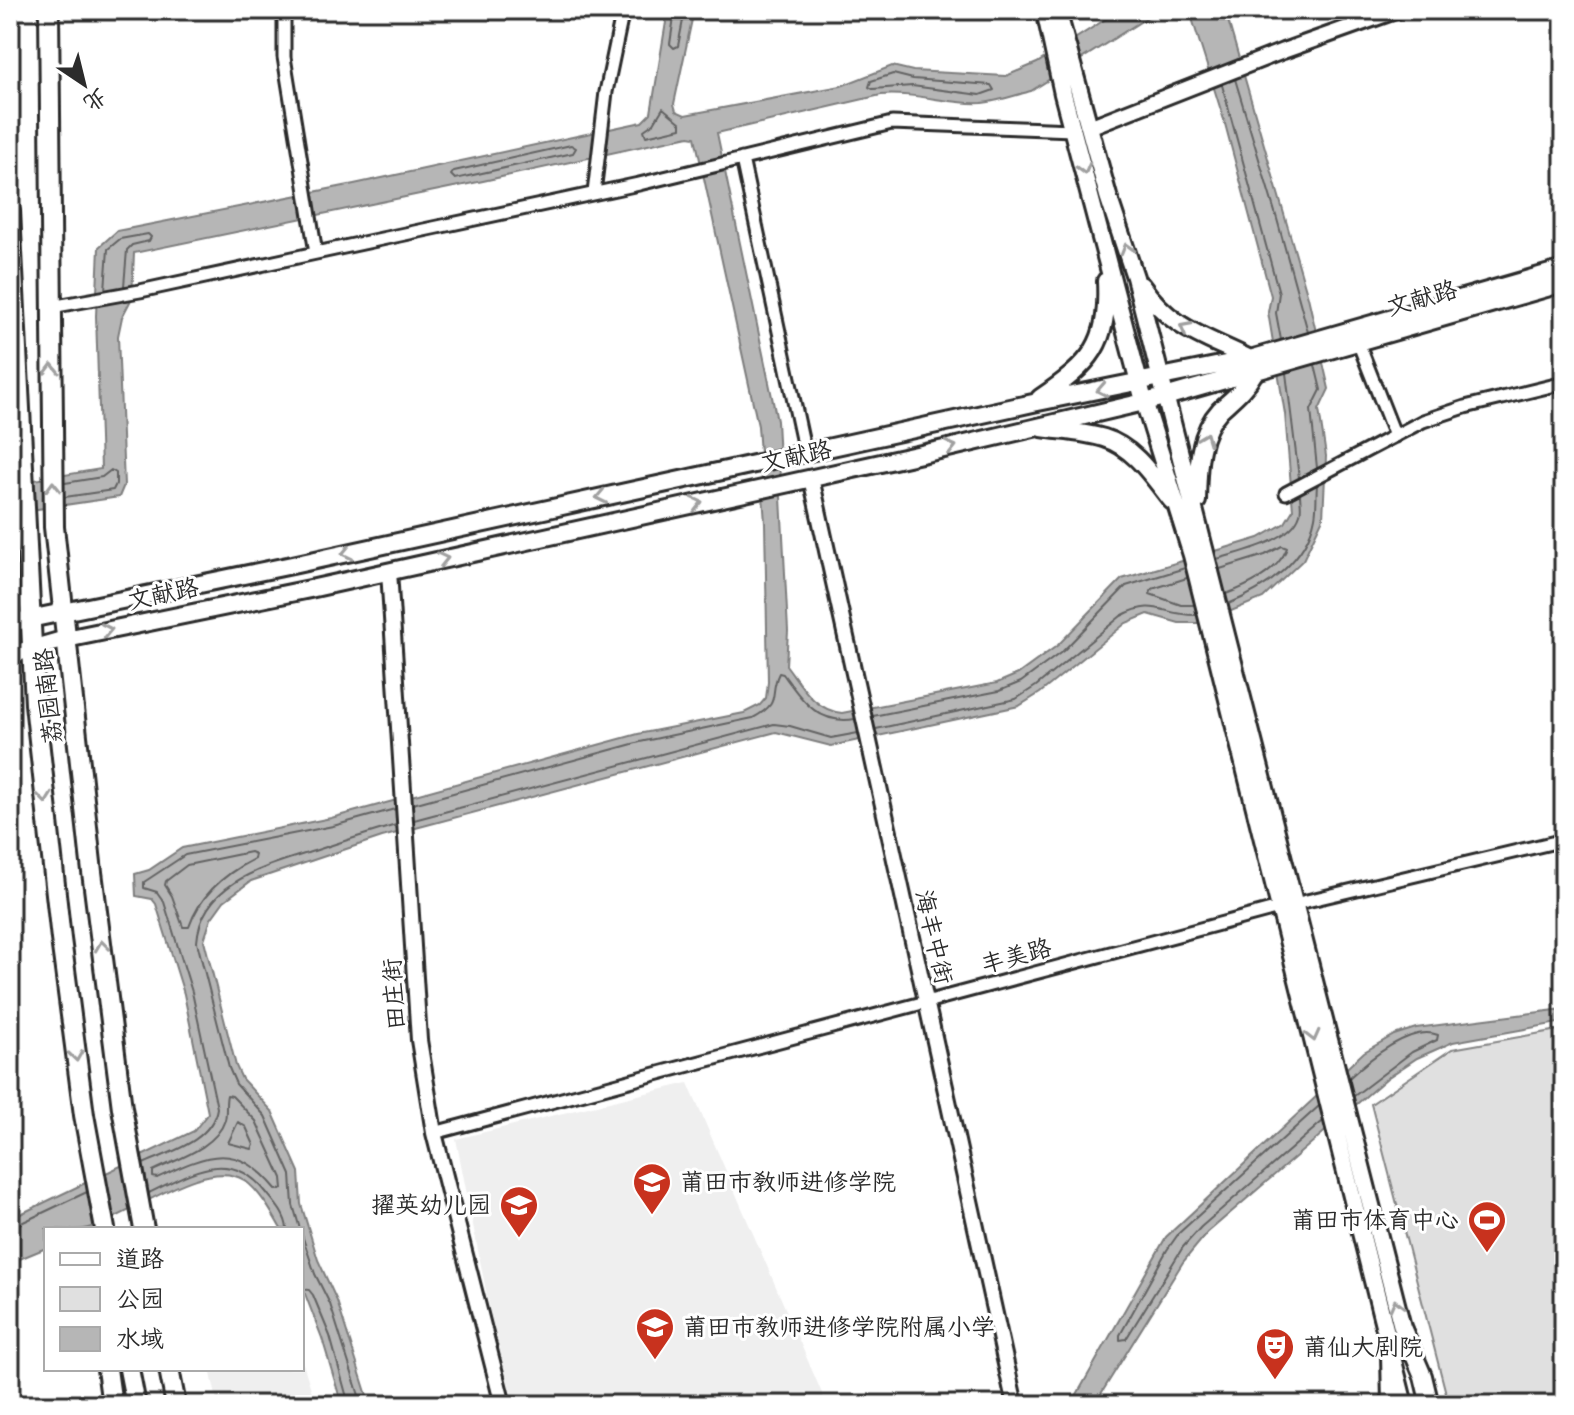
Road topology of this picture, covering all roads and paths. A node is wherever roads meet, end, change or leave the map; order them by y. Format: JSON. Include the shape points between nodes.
{"nodes":[{"id":1,"x":49,"y":10,"type":"edge"},
{"id":2,"x":284,"y":10,"type":"edge"},
{"id":3,"x":623,"y":10,"type":"edge"},
{"id":4,"x":1057,"y":10,"type":"edge"},
{"id":5,"x":1398,"y":10,"type":"edge"},
{"id":6,"x":1052,"y":22,"type":"edge"},
{"id":7,"x":1081,"y":129,"type":"junction"},
{"id":8,"x":742,"y":159,"type":"junction"},
{"id":9,"x":594,"y":193,"type":"junction"},
{"id":10,"x":10,"y":212,"type":"edge"},
{"id":11,"x":1104,"y":247,"type":"junction"},
{"id":12,"x":315,"y":249,"type":"junction"},
{"id":13,"x":1564,"y":269,"type":"edge"},
{"id":14,"x":1135,"y":277,"type":"junction"},
{"id":15,"x":1564,"y":283,"type":"edge"},
{"id":16,"x":51,"y":307,"type":"junction"},
{"id":17,"x":1338,"y":341,"type":"junction"},
{"id":18,"x":1358,"y":342,"type":"junction"},
{"id":19,"x":1256,"y":365,"type":"junction"},
{"id":20,"x":1161,"y":378,"type":"junction"},
{"id":21,"x":1139,"y":382,"type":"junction"},
{"id":22,"x":1564,"y":383,"type":"edge"},
{"id":23,"x":1165,"y":397,"type":"junction"},
{"id":24,"x":1144,"y":401,"type":"junction"},
{"id":25,"x":1033,"y":403,"type":"junction"},
{"id":26,"x":1032,"y":427,"type":"junction"},
{"id":27,"x":1395,"y":436,"type":"junction"},
{"id":28,"x":805,"y":453,"type":"junction"},
{"id":29,"x":811,"y":478,"type":"junction"},
{"id":30,"x":1286,"y":493,"type":"dead end"},
{"id":31,"x":1179,"y":510,"type":"junction"},
{"id":32,"x":1196,"y":514,"type":"junction"},
{"id":33,"x":389,"y":571,"type":"junction"},
{"id":34,"x":63,"y":612,"type":"junction"},
{"id":35,"x":30,"y":619,"type":"junction"},
{"id":36,"x":10,"y":623,"type":"edge"},
{"id":37,"x":1219,"y":632,"type":"junction"},
{"id":38,"x":66,"y":639,"type":"junction"},
{"id":39,"x":31,"y":650,"type":"junction"},
{"id":40,"x":10,"y":655,"type":"edge"},
{"id":41,"x":1564,"y":840,"type":"edge"},
{"id":42,"x":1287,"y":906,"type":"junction"},
{"id":43,"x":926,"y":1003,"type":"junction"},
{"id":44,"x":434,"y":1133,"type":"junction"},
{"id":45,"x":1347,"y":1142,"type":"junction"},
{"id":46,"x":143,"y":1223,"type":"edge"},
{"id":47,"x":105,"y":1227,"type":"edge"},
{"id":48,"x":1391,"y":1354,"type":"junction"},
{"id":49,"x":107,"y":1371,"type":"edge"},
{"id":50,"x":129,"y":1371,"type":"edge"},
{"id":51,"x":169,"y":1371,"type":"edge"},
{"id":52,"x":112,"y":1405,"type":"edge"},
{"id":53,"x":136,"y":1405,"type":"edge"},
{"id":54,"x":176,"y":1405,"type":"edge"},
{"id":55,"x":503,"y":1405,"type":"edge"},
{"id":56,"x":1015,"y":1405,"type":"edge"},
{"id":57,"x":1392,"y":1405,"type":"edge"},
{"id":58,"x":1404,"y":1405,"type":"edge"},
{"id":59,"x":1430,"y":1405,"type":"edge"}],
"edges":[{"from":1,"to":16,"type":"main road","name":"荔园南路"},
{"from":2,"to":12,"type":"street","via":[[284,57]]},
{"from":3,"to":9,"type":"street"},
{"from":4,"to":6,"type":"main road"},
{"from":5,"to":7,"type":"street"},
{"from":6,"to":7,"type":"main road"},
{"from":7,"to":8,"type":"street","via":[[892,123]]},
{"from":7,"to":11,"type":"main road","one_way":true},
{"from":14,"to":7,"type":"main road","one_way":true},
{"from":8,"to":9,"type":"street"},
{"from":8,"to":28,"type":"street"},
{"from":9,"to":12,"type":"street"},
{"from":10,"to":35,"type":"main road","name":"荔园南路"},
{"from":11,"to":21,"type":"main road"},
{"from":11,"to":25,"type":"main road","via":[[1107,301],[1100,339],[1076,372]]},
{"from":12,"to":16,"type":"street"},
{"from":13,"to":17,"type":"main road","name":"文献路"},
{"from":19,"to":14,"type":"main road","one_way":true,"via":[[1168,318]]},
{"from":14,"to":20,"type":"main road"},
{"from":15,"to":18,"type":"main road","name":"文献路"},
{"from":34,"to":16,"type":"main road","name":"荔园南路","one_way":true,"via":[[54,527]]},
{"from":17,"to":18,"type":"main road","name":"文献路"},
{"from":17,"to":19,"type":"main road"},
{"from":18,"to":27,"type":"street"},
{"from":19,"to":20,"type":"main road"},
{"from":19,"to":23,"type":"main road","name":"文献路"},
{"from":32,"to":19,"type":"main road","one_way":true,"via":[[1204,437],[1212,421],[1245,388]]},
{"from":20,"to":21,"type":"main road"},
{"from":20,"to":23,"type":"main road"},
{"from":21,"to":24,"type":"main road"},
{"from":21,"to":25,"type":"main road","one_way":true},
{"from":22,"to":27,"type":"street","via":[[1465,407]]},
{"from":23,"to":24,"type":"main road","name":"文献路"},
{"from":23,"to":32,"type":"main road"},
{"from":24,"to":26,"type":"main road","name":"文献路"},
{"from":24,"to":31,"type":"main road"},
{"from":25,"to":28,"type":"main road"},
{"from":29,"to":26,"type":"main road","name":"文献路","one_way":true},
{"from":26,"to":31,"type":"main road","via":[[1105,438],[1124,448]]},
{"from":27,"to":30,"type":"street"},
{"from":28,"to":34,"type":"main road","one_way":true},
{"from":33,"to":29,"type":"main road","name":"文献路","one_way":true},
{"from":29,"to":43,"type":"street","name":"海丰中街"},
{"from":31,"to":37,"type":"main road"},
{"from":32,"to":37,"type":"main road"},
{"from":38,"to":33,"type":"main road","name":"文献路","one_way":true},
{"from":33,"to":44,"type":"street","name":"田庄街","via":[[419,1040]]},
{"from":34,"to":35,"type":"main road"},
{"from":34,"to":38,"type":"main road","name":"荔园南路"},
{"from":35,"to":36,"type":"main road"},
{"from":35,"to":39,"type":"main road","name":"荔园南路"},
{"from":37,"to":42,"type":"main road"},
{"from":38,"to":39,"type":"main road","name":"文献路"},
{"from":46,"to":38,"type":"main road","name":"荔园南路","one_way":true,"via":[[122,1108]]},
{"from":39,"to":40,"type":"main road","name":"文献路"},
{"from":39,"to":47,"type":"main road","name":"荔园南路","one_way":true,"via":[[61,939]]},
{"from":41,"to":42,"type":"street","name":"丰美路"},
{"from":42,"to":43,"type":"street","name":"丰美路"},
{"from":42,"to":45,"type":"main road"},
{"from":43,"to":44,"type":"street","name":"丰美路"},
{"from":43,"to":56,"type":"street","name":"海丰中街"},
{"from":44,"to":55,"type":"street","name":"田庄街"},
{"from":45,"to":48,"type":"main road"},
{"from":59,"to":45,"type":"main road","one_way":true},
{"from":48,"to":57,"type":"main road"},
{"from":48,"to":58,"type":"main road"},
{"from":49,"to":52,"type":"main road"},
{"from":50,"to":53,"type":"main road"},
{"from":51,"to":54,"type":"main road"}]}
